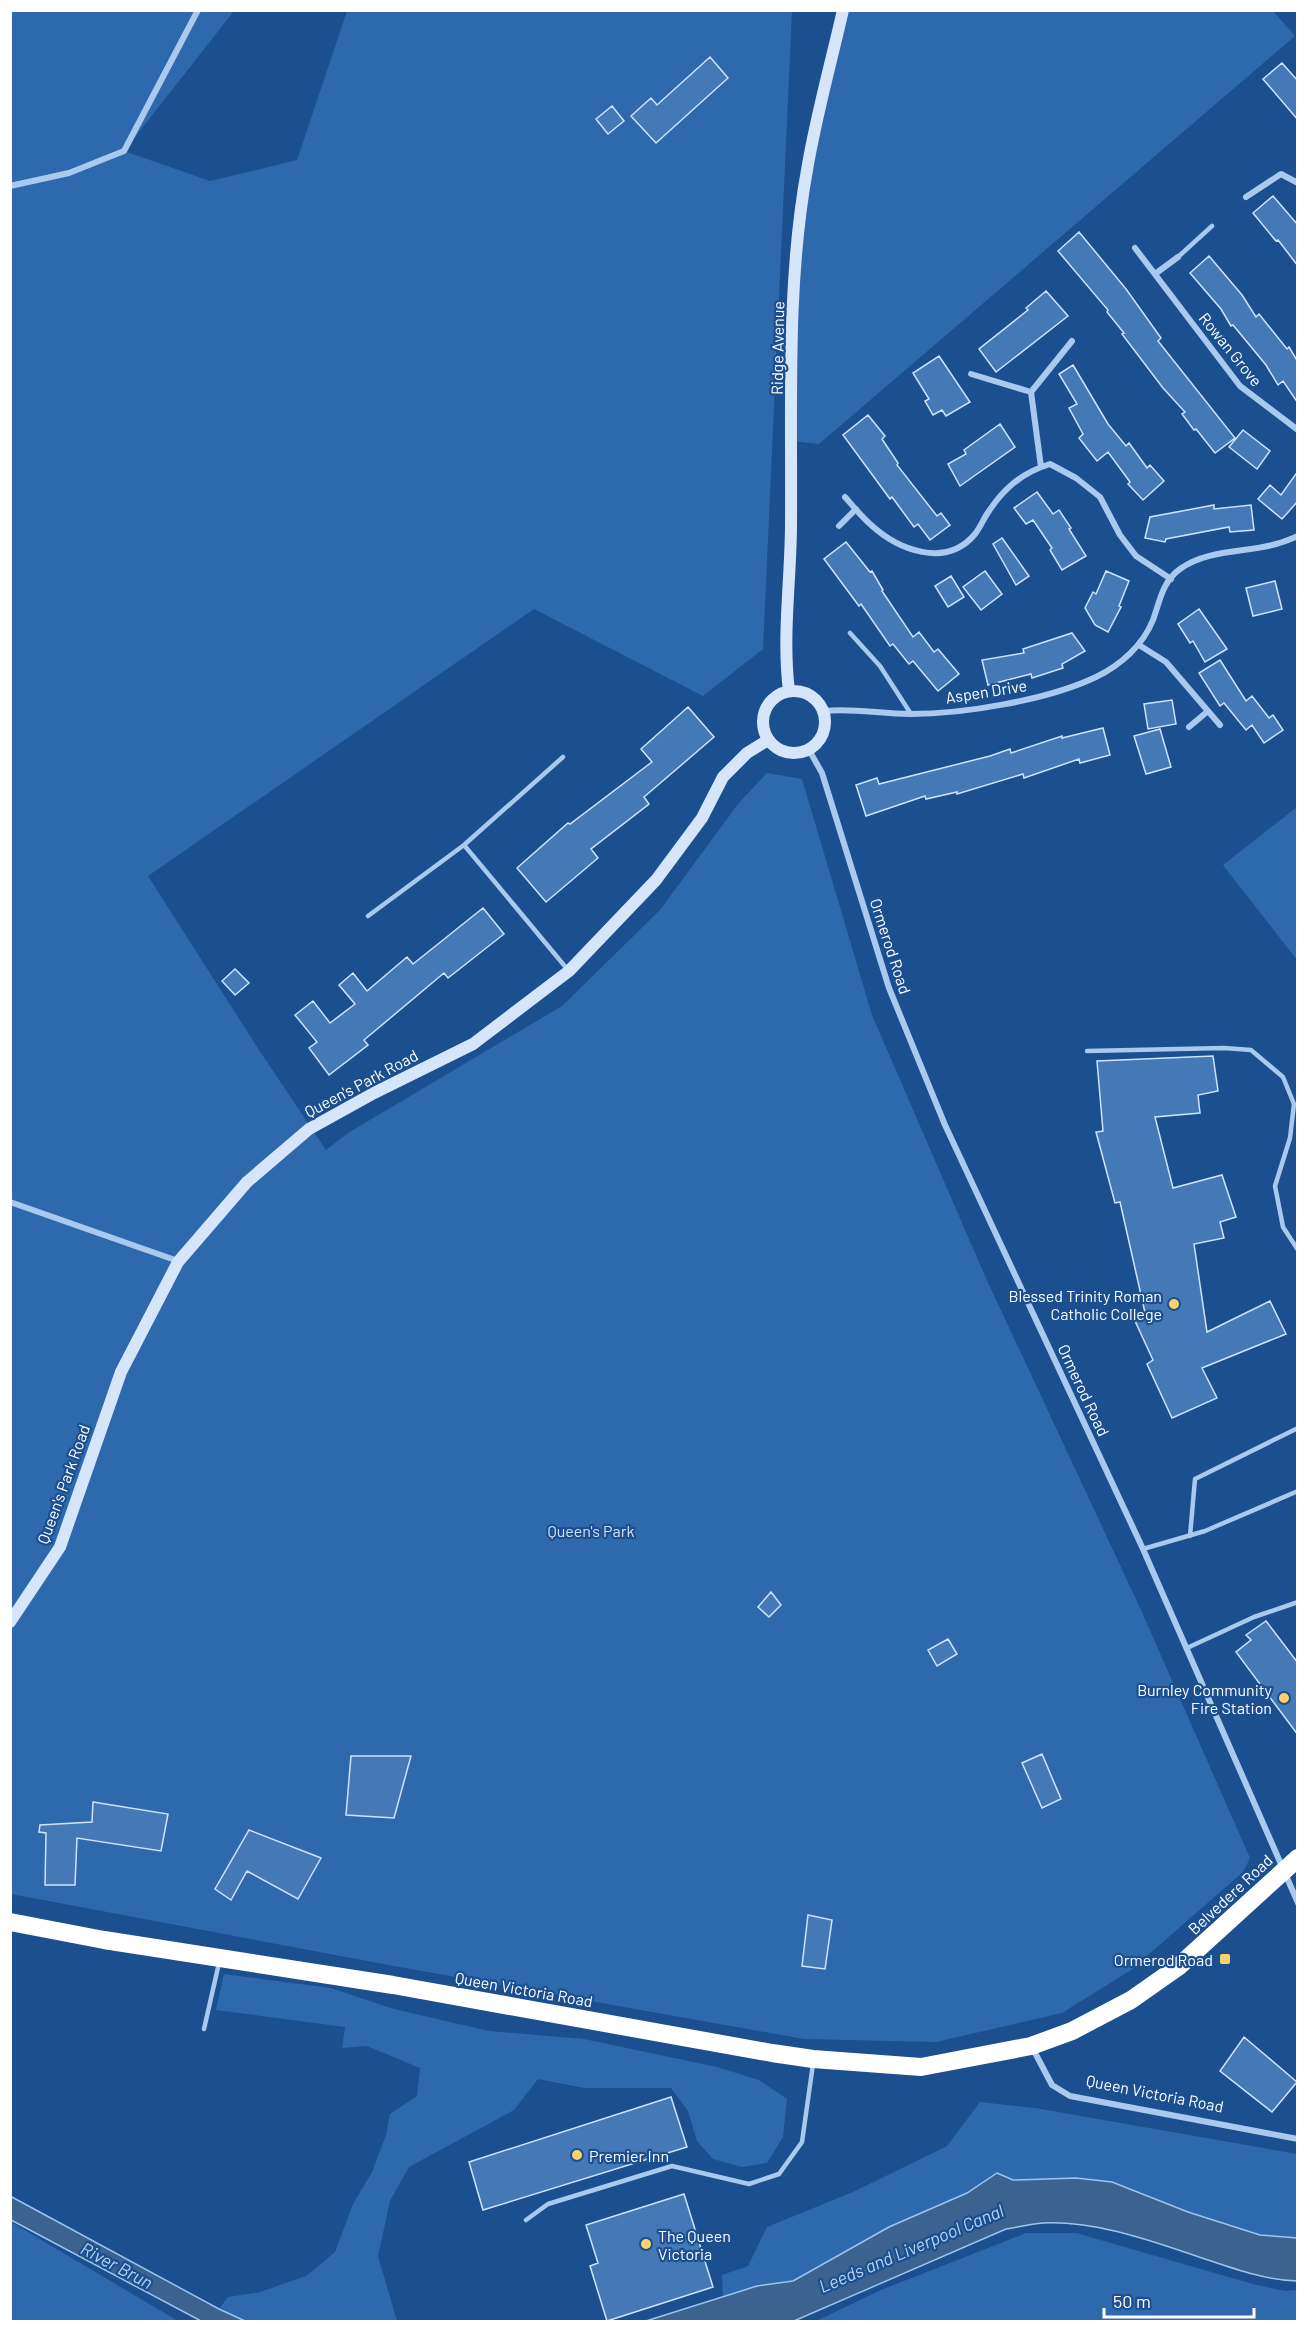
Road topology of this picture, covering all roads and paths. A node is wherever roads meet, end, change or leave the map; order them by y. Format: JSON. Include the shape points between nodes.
{"nodes":[{"id":1,"x":198,"y":10,"type":"edge"},
{"id":2,"x":843,"y":10,"type":"edge"},
{"id":3,"x":1297,"y":182,"type":"edge"},
{"id":4,"x":10,"y":186,"type":"edge"},
{"id":5,"x":1246,"y":197,"type":"dead end"},
{"id":6,"x":1212,"y":226,"type":"dead end"},
{"id":7,"x":1135,"y":248,"type":"dead end"},
{"id":8,"x":1178,"y":257,"type":"joint"},
{"id":9,"x":1155,"y":274,"type":"junction"},
{"id":10,"x":1072,"y":341,"type":"dead end"},
{"id":11,"x":971,"y":374,"type":"dead end"},
{"id":12,"x":1032,"y":392,"type":"junction"},
{"id":13,"x":1298,"y":430,"type":"edge"},
{"id":14,"x":1041,"y":467,"type":"junction"},
{"id":15,"x":845,"y":496,"type":"dead end"},
{"id":16,"x":856,"y":509,"type":"junction"},
{"id":17,"x":839,"y":526,"type":"dead end"},
{"id":18,"x":1297,"y":537,"type":"edge"},
{"id":19,"x":1171,"y":579,"type":"junction"},
{"id":20,"x":850,"y":633,"type":"dead end"},
{"id":21,"x":1139,"y":645,"type":"junction"},
{"id":22,"x":789,"y":691,"type":"junction"},
{"id":23,"x":824,"y":711,"type":"junction"},
{"id":24,"x":1208,"y":711,"type":"junction"},
{"id":25,"x":911,"y":714,"type":"junction"},
{"id":26,"x":1220,"y":725,"type":"dead end"},
{"id":27,"x":1189,"y":727,"type":"dead end"},
{"id":28,"x":768,"y":740,"type":"junction"},
{"id":29,"x":809,"y":750,"type":"junction"},
{"id":30,"x":563,"y":757,"type":"dead end"},
{"id":31,"x":464,"y":845,"type":"junction"},
{"id":32,"x":368,"y":916,"type":"dead end"},
{"id":33,"x":569,"y":971,"type":"junction"},
{"id":34,"x":1088,"y":1051,"type":"dead end"},
{"id":35,"x":10,"y":1202,"type":"edge"},
{"id":36,"x":1298,"y":1250,"type":"edge"},
{"id":37,"x":178,"y":1262,"type":"junction"},
{"id":38,"x":1298,"y":1428,"type":"edge"},
{"id":39,"x":1298,"y":1491,"type":"edge"},
{"id":40,"x":1190,"y":1536,"type":"junction"},
{"id":41,"x":1143,"y":1549,"type":"junction"},
{"id":42,"x":1298,"y":1602,"type":"edge"},
{"id":43,"x":10,"y":1622,"type":"edge"},
{"id":44,"x":1187,"y":1648,"type":"junction"},
{"id":45,"x":1298,"y":1858,"type":"edge"},
{"id":46,"x":1284,"y":1871,"type":"junction"},
{"id":47,"x":1298,"y":1903,"type":"edge"},
{"id":48,"x":10,"y":1922,"type":"edge"},
{"id":49,"x":220,"y":1958,"type":"junction"},
{"id":50,"x":1131,"y":2000,"type":"joint"},
{"id":51,"x":204,"y":2029,"type":"dead end"},
{"id":52,"x":1031,"y":2046,"type":"junction"},
{"id":53,"x":813,"y":2059,"type":"junction"},
{"id":54,"x":1298,"y":2139,"type":"edge"},
{"id":55,"x":526,"y":2220,"type":"dead end"}],
"edges":[{"from":1,"to":4,"type":"street","via":[[124,151],[69,173]]},
{"from":2,"to":22,"type":"street","name":"Ridge Avenue","via":[[806,170],[797,255],[785,641]]},
{"from":3,"to":5,"type":"street","via":[[1281,174]]},
{"from":6,"to":8,"type":"lane"},
{"from":7,"to":9,"type":"street","name":"Rowan Grove"},
{"from":8,"to":9,"type":"street"},
{"from":9,"to":13,"type":"street","name":"Rowan Grove","via":[[1240,386]]},
{"from":10,"to":12,"type":"street"},
{"from":11,"to":12,"type":"street"},
{"from":12,"to":14,"type":"street"},
{"from":14,"to":16,"type":"street","via":[[1005,490],[975,534],[961,547],[938,555],[905,547],[870,524]]},
{"from":14,"to":19,"type":"street","via":[[1050,464],[1100,497],[1136,556]]},
{"from":15,"to":16,"type":"street"},
{"from":16,"to":17,"type":"street"},
{"from":18,"to":19,"type":"street","name":"Aspen Drive","via":[[1210,556],[1180,569]]},
{"from":19,"to":21,"type":"street","name":"Aspen Drive","via":[[1164,586]]},
{"from":20,"to":25,"type":"lane","via":[[880,666]]},
{"from":21,"to":24,"type":"street","via":[[1166,662]]},
{"from":21,"to":25,"type":"street","name":"Aspen Drive","via":[[1096,677],[1053,693],[995,706]]},
{"from":22,"to":23,"type":"street","via":[[810,694]]},
{"from":22,"to":28,"type":"street","via":[[771,700],[765,710],[763,730]]},
{"from":23,"to":25,"type":"street","name":"Aspen Drive"},
{"from":23,"to":29,"type":"street","via":[[825,729]]},
{"from":24,"to":26,"type":"street"},
{"from":24,"to":27,"type":"street"},
{"from":28,"to":29,"type":"street","via":[[791,754]]},
{"from":28,"to":33,"type":"street","name":"Queen's Park Road","via":[[747,753],[723,777],[702,818],[656,880]]},
{"from":29,"to":41,"type":"street","name":"Ormerod Road","via":[[822,773],[889,988],[945,1125]]},
{"from":30,"to":31,"type":"lane"},
{"from":31,"to":32,"type":"lane"},
{"from":31,"to":33,"type":"lane"},
{"from":33,"to":37,"type":"street","name":"Queen's Park Road","via":[[473,1044],[309,1129],[248,1182]]},
{"from":34,"to":36,"type":"lane","via":[[1251,1050],[1283,1077],[1294,1104],[1290,1138],[1275,1186],[1283,1227]]},
{"from":35,"to":37,"type":"street"},
{"from":37,"to":43,"type":"street","name":"Queen's Park Road","via":[[121,1372],[60,1546]]},
{"from":38,"to":40,"type":"lane","via":[[1195,1479]]},
{"from":39,"to":40,"type":"lane"},
{"from":40,"to":41,"type":"lane"},
{"from":41,"to":44,"type":"street","name":"Ormerod Road"},
{"from":42,"to":44,"type":"lane"},
{"from":44,"to":46,"type":"street","name":"Ormerod Road"},
{"from":45,"to":46,"type":"highway","name":"Belvedere Road"},
{"from":46,"to":47,"type":"street","name":"Ormerod Road"},
{"from":46,"to":50,"type":"highway","name":"Belvedere Road","via":[[1178,1967]]},
{"from":48,"to":49,"type":"highway","name":"Queen Victoria Road"},
{"from":49,"to":51,"type":"lane"},
{"from":49,"to":53,"type":"highway","name":"Queen Victoria Road"},
{"from":50,"to":52,"type":"highway","name":"Queen Victoria Road","via":[[1072,2031]]},
{"from":52,"to":53,"type":"highway","name":"Queen Victoria Road","via":[[921,2067]]},
{"from":52,"to":54,"type":"street","name":"Queen Victoria Road","via":[[1052,2085],[1070,2096]]},
{"from":53,"to":55,"type":"lane","via":[[802,2142],[779,2174],[749,2184],[672,2166],[548,2204]]}]}
